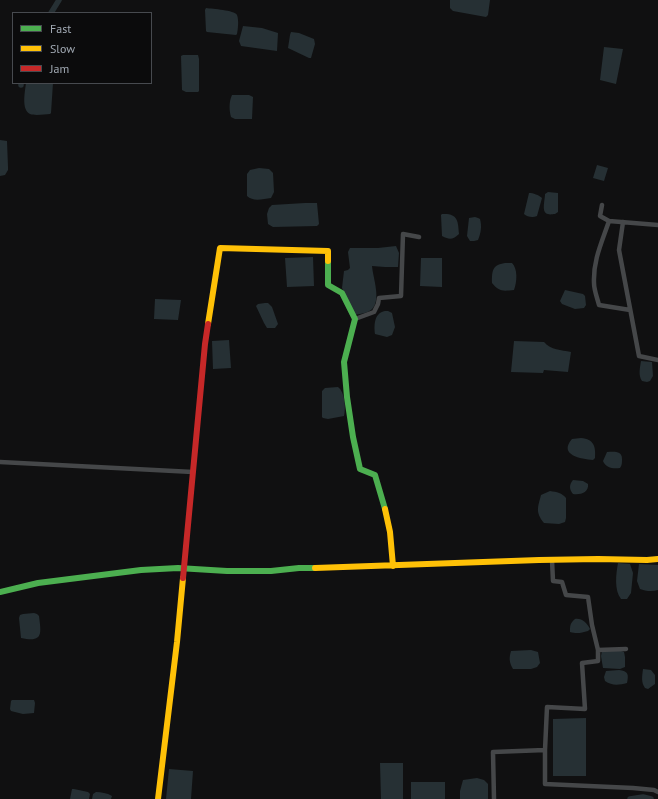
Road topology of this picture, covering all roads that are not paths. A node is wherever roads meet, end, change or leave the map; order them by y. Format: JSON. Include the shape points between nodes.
{"nodes":[{"id":1,"x":602,"y":204,"type":"dead end"},
{"id":2,"x":609,"y":221,"type":"junction"},
{"id":3,"x":623,"y":222,"type":"junction"},
{"id":4,"x":658,"y":225,"type":"edge"},
{"id":5,"x":419,"y":237,"type":"dead end"},
{"id":6,"x":630,"y":310,"type":"junction"},
{"id":7,"x":355,"y":319,"type":"junction"},
{"id":8,"x":658,"y":360,"type":"edge"},
{"id":9,"x":0,"y":462,"type":"edge"},
{"id":10,"x":193,"y":472,"type":"junction"},
{"id":11,"x":658,"y":559,"type":"edge"},
{"id":12,"x":552,"y":560,"type":"junction"},
{"id":13,"x":393,"y":566,"type":"junction"},
{"id":14,"x":184,"y":568,"type":"junction"},
{"id":15,"x":0,"y":592,"type":"edge"},
{"id":16,"x":626,"y":649,"type":"dead end"},
{"id":17,"x":598,"y":650,"type":"junction"},
{"id":18,"x":545,"y":750,"type":"junction"},
{"id":19,"x":658,"y":792,"type":"edge"},
{"id":20,"x":158,"y":799,"type":"edge"},
{"id":21,"x":494,"y":799,"type":"edge"}],
"edges":[{"from":1,"to":2,"type":"street","via":[[600,216]]},
{"from":2,"to":3,"type":"street"},
{"from":2,"to":6,"type":"street","via":[[594,267],[595,290],[599,305]]},
{"from":3,"to":4,"type":"street"},
{"from":3,"to":6,"type":"street","via":[[619,250]]},
{"from":5,"to":7,"type":"street","via":[[404,234],[402,296],[379,298],[374,312]]},
{"from":6,"to":8,"type":"street","via":[[639,356]]},
{"from":7,"to":10,"type":"street","via":[[342,293],[328,285],[328,251],[220,248],[205,344]]},
{"from":7,"to":13,"type":"street","via":[[344,362],[353,437],[360,469],[375,475],[390,532]]},
{"from":9,"to":10,"type":"street"},
{"from":10,"to":14,"type":"street"},
{"from":11,"to":12,"type":"street"},
{"from":12,"to":13,"type":"street"},
{"from":12,"to":17,"type":"street","via":[[553,581],[562,582],[566,594],[588,597]]},
{"from":13,"to":14,"type":"street","via":[[271,571]]},
{"from":14,"to":15,"type":"street","via":[[90,576]]},
{"from":14,"to":20,"type":"street"},
{"from":16,"to":17,"type":"street"},
{"from":17,"to":18,"type":"street","via":[[598,661],[582,663],[585,709],[547,707]]},
{"from":18,"to":19,"type":"street","via":[[546,784],[633,788]]},
{"from":18,"to":21,"type":"street","via":[[494,752]]}]}
